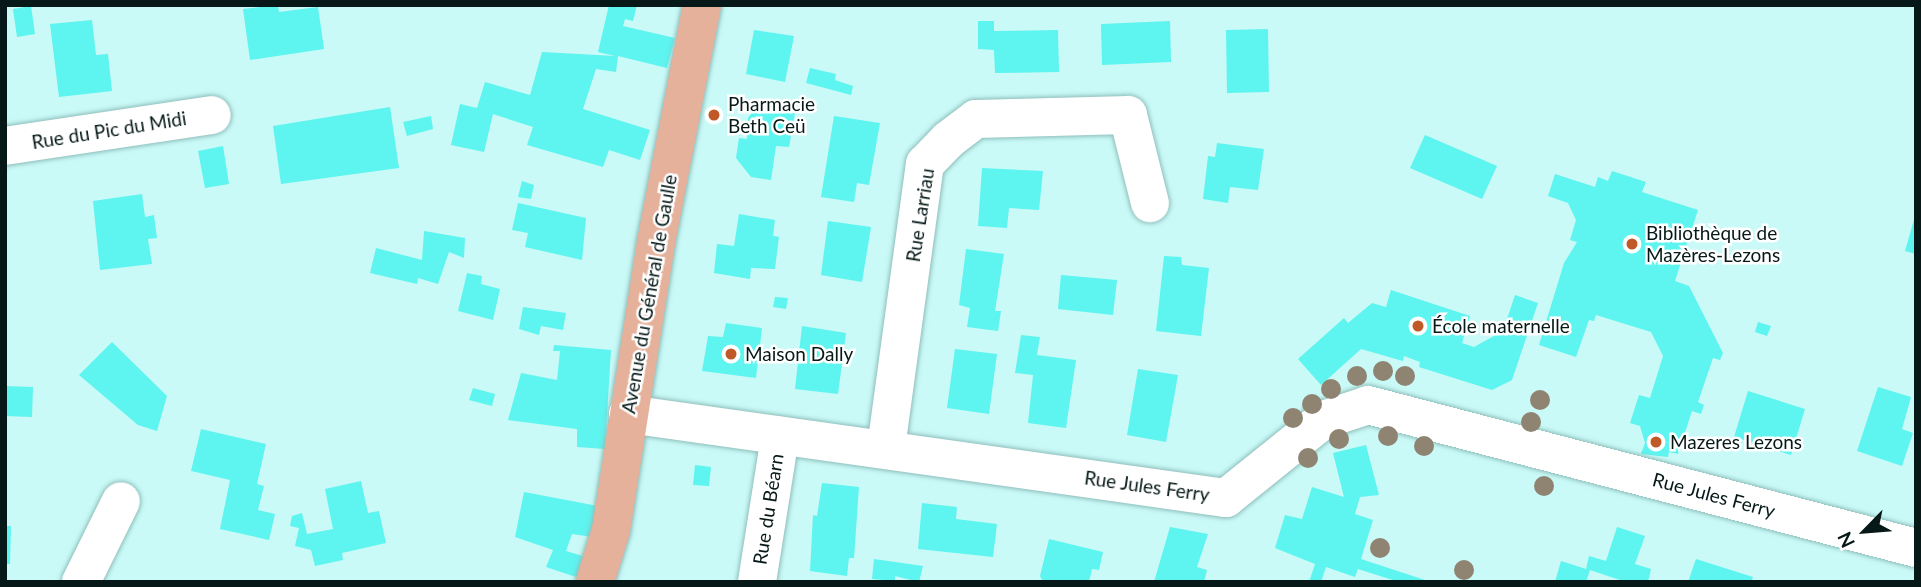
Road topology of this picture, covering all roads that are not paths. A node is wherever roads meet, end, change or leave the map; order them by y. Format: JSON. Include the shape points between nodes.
{"nodes":[{"id":1,"x":702,"y":5,"type":"edge"},
{"id":2,"x":212,"y":115,"type":"dead end"},
{"id":3,"x":5,"y":146,"type":"edge"},
{"id":4,"x":1150,"y":202,"type":"dead end"},
{"id":5,"x":628,"y":414,"type":"junction"},
{"id":6,"x":780,"y":436,"type":"junction"},
{"id":7,"x":886,"y":448,"type":"junction"},
{"id":8,"x":121,"y":501,"type":"dead end"},
{"id":9,"x":1916,"y":548,"type":"edge"},
{"id":10,"x":81,"y":582,"type":"edge"},
{"id":11,"x":595,"y":582,"type":"edge"},
{"id":12,"x":757,"y":582,"type":"edge"}],
"edges":[{"from":1,"to":5,"type":"main road","name":"Avenue du Général de Gaulle"},
{"from":2,"to":3,"type":"street","name":"Rue du Pic du Midi"},
{"from":4,"to":7,"type":"street","name":"Rue Larriau","via":[[1128,115],[976,119],[948,140],[925,164]]},
{"from":5,"to":6,"type":"street","name":"Rue Jules Ferry"},
{"from":5,"to":11,"type":"main road","name":"Avenue du Général de Gaulle","via":[[611,530]]},
{"from":6,"to":7,"type":"street","name":"Rue Jules Ferry"},
{"from":6,"to":12,"type":"street","name":"Rue du Béarn"},
{"from":7,"to":9,"type":"street","name":"Rue Jules Ferry","via":[[1226,498],[1323,420],[1367,405]]},
{"from":8,"to":10,"type":"street"}]}
